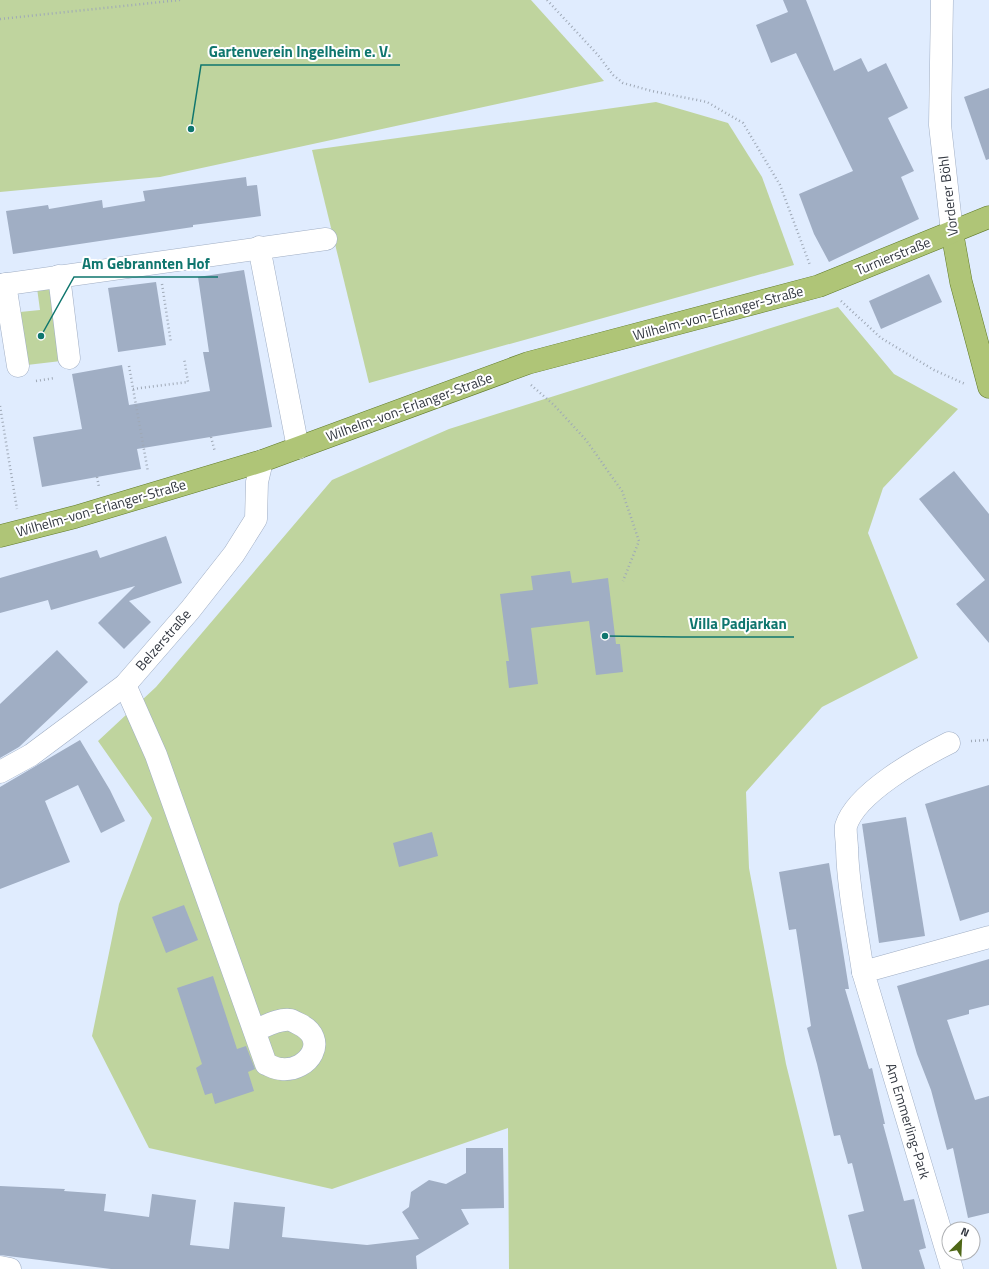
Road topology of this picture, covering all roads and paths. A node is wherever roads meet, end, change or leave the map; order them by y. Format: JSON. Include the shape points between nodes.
{"nodes":[{"id":1,"x":180,"y":0,"type":"edge"},
{"id":2,"x":547,"y":0,"type":"edge"},
{"id":3,"x":942,"y":0,"type":"edge"},
{"id":4,"x":0,"y":19,"type":"edge"},
{"id":5,"x":989,"y":217,"type":"edge"},
{"id":6,"x":952,"y":232,"type":"junction"},
{"id":7,"x":326,"y":238,"type":"dead end"},
{"id":8,"x":260,"y":247,"type":"junction"},
{"id":9,"x":159,"y":262,"type":"junction"},
{"id":10,"x":59,"y":276,"type":"junction"},
{"id":11,"x":2,"y":285,"type":"edge"},
{"id":12,"x":819,"y":286,"type":"junction"},
{"id":13,"x":171,"y":343,"type":"dead end"},
{"id":14,"x":70,"y":358,"type":"dead end"},
{"id":15,"x":184,"y":358,"type":"dead end"},
{"id":16,"x":18,"y":366,"type":"dead end"},
{"id":17,"x":129,"y":366,"type":"dead end"},
{"id":18,"x":512,"y":369,"type":"junction"},
{"id":19,"x":979,"y":386,"type":"edge"},
{"id":20,"x":133,"y":389,"type":"junction"},
{"id":21,"x":0,"y":406,"type":"edge"},
{"id":22,"x":298,"y":448,"type":"junction"},
{"id":23,"x":262,"y":461,"type":"junction"},
{"id":24,"x":152,"y":494,"type":"junction"},
{"id":25,"x":10,"y":534,"type":"edge"},
{"id":26,"x":623,"y":581,"type":"dead end"},
{"id":27,"x":125,"y":685,"type":"junction"},
{"id":28,"x":949,"y":743,"type":"dead end"},
{"id":29,"x":0,"y":772,"type":"edge"},
{"id":30,"x":989,"y":937,"type":"edge"},
{"id":31,"x":863,"y":972,"type":"junction"},
{"id":32,"x":256,"y":1030,"type":"dead end"},
{"id":33,"x":0,"y":1267,"type":"edge"},
{"id":34,"x":10,"y":1269,"type":"edge"},
{"id":35,"x":952,"y":1269,"type":"edge"}],
"edges":[{"from":1,"to":4,"type":"path"},
{"from":2,"to":12,"type":"path","via":[[623,83],[706,102],[743,123],[780,185]]},
{"from":3,"to":6,"type":"street","name":"Vorderer Böhl","via":[[940,125]]},
{"from":5,"to":6,"type":"main road","name":"Turnierstraße"},
{"from":6,"to":12,"type":"main road","name":"Turnierstraße"},
{"from":6,"to":19,"type":"main road","name":"Vorderer Böhl"},
{"from":7,"to":8,"type":"street"},
{"from":8,"to":9,"type":"street"},
{"from":8,"to":22,"type":"street"},
{"from":9,"to":10,"type":"street"},
{"from":9,"to":13,"type":"path"},
{"from":10,"to":11,"type":"street"},
{"from":10,"to":14,"type":"street"},
{"from":11,"to":16,"type":"street"},
{"from":12,"to":18,"type":"main road","name":"Wilhelm-von-Erlanger-Straße"},
{"from":12,"to":19,"type":"path","via":[[840,300],[881,338],[934,370]]},
{"from":15,"to":20,"type":"path","via":[[188,382]]},
{"from":17,"to":20,"type":"path"},
{"from":18,"to":22,"type":"main road","name":"Wilhelm-von-Erlanger-Straße"},
{"from":18,"to":26,"type":"path","via":[[554,406],[586,440],[622,491],[639,541]]},
{"from":20,"to":24,"type":"path"},
{"from":21,"to":25,"type":"path"},
{"from":22,"to":23,"type":"main road","name":"Wilhelm-von-Erlanger-Straße"},
{"from":23,"to":24,"type":"main road","name":"Wilhelm-von-Erlanger-Straße"},
{"from":23,"to":27,"type":"street","name":"Belzerstraße","via":[[257,482],[256,519],[234,554],[190,610]]},
{"from":24,"to":25,"type":"main road","name":"Wilhelm-von-Erlanger-Straße"},
{"from":27,"to":29,"type":"street","name":"Belzerstraße","via":[[31,755]]},
{"from":27,"to":32,"type":"street","via":[[156,755]]},
{"from":28,"to":31,"type":"street","name":"Am Emmerling-Park","via":[[922,756],[885,781],[860,803],[846,827],[847,864]]},
{"from":30,"to":31,"type":"street"},
{"from":31,"to":35,"type":"street","name":"Am Emmerling-Park"},
{"from":33,"to":34,"type":"street"}]}
